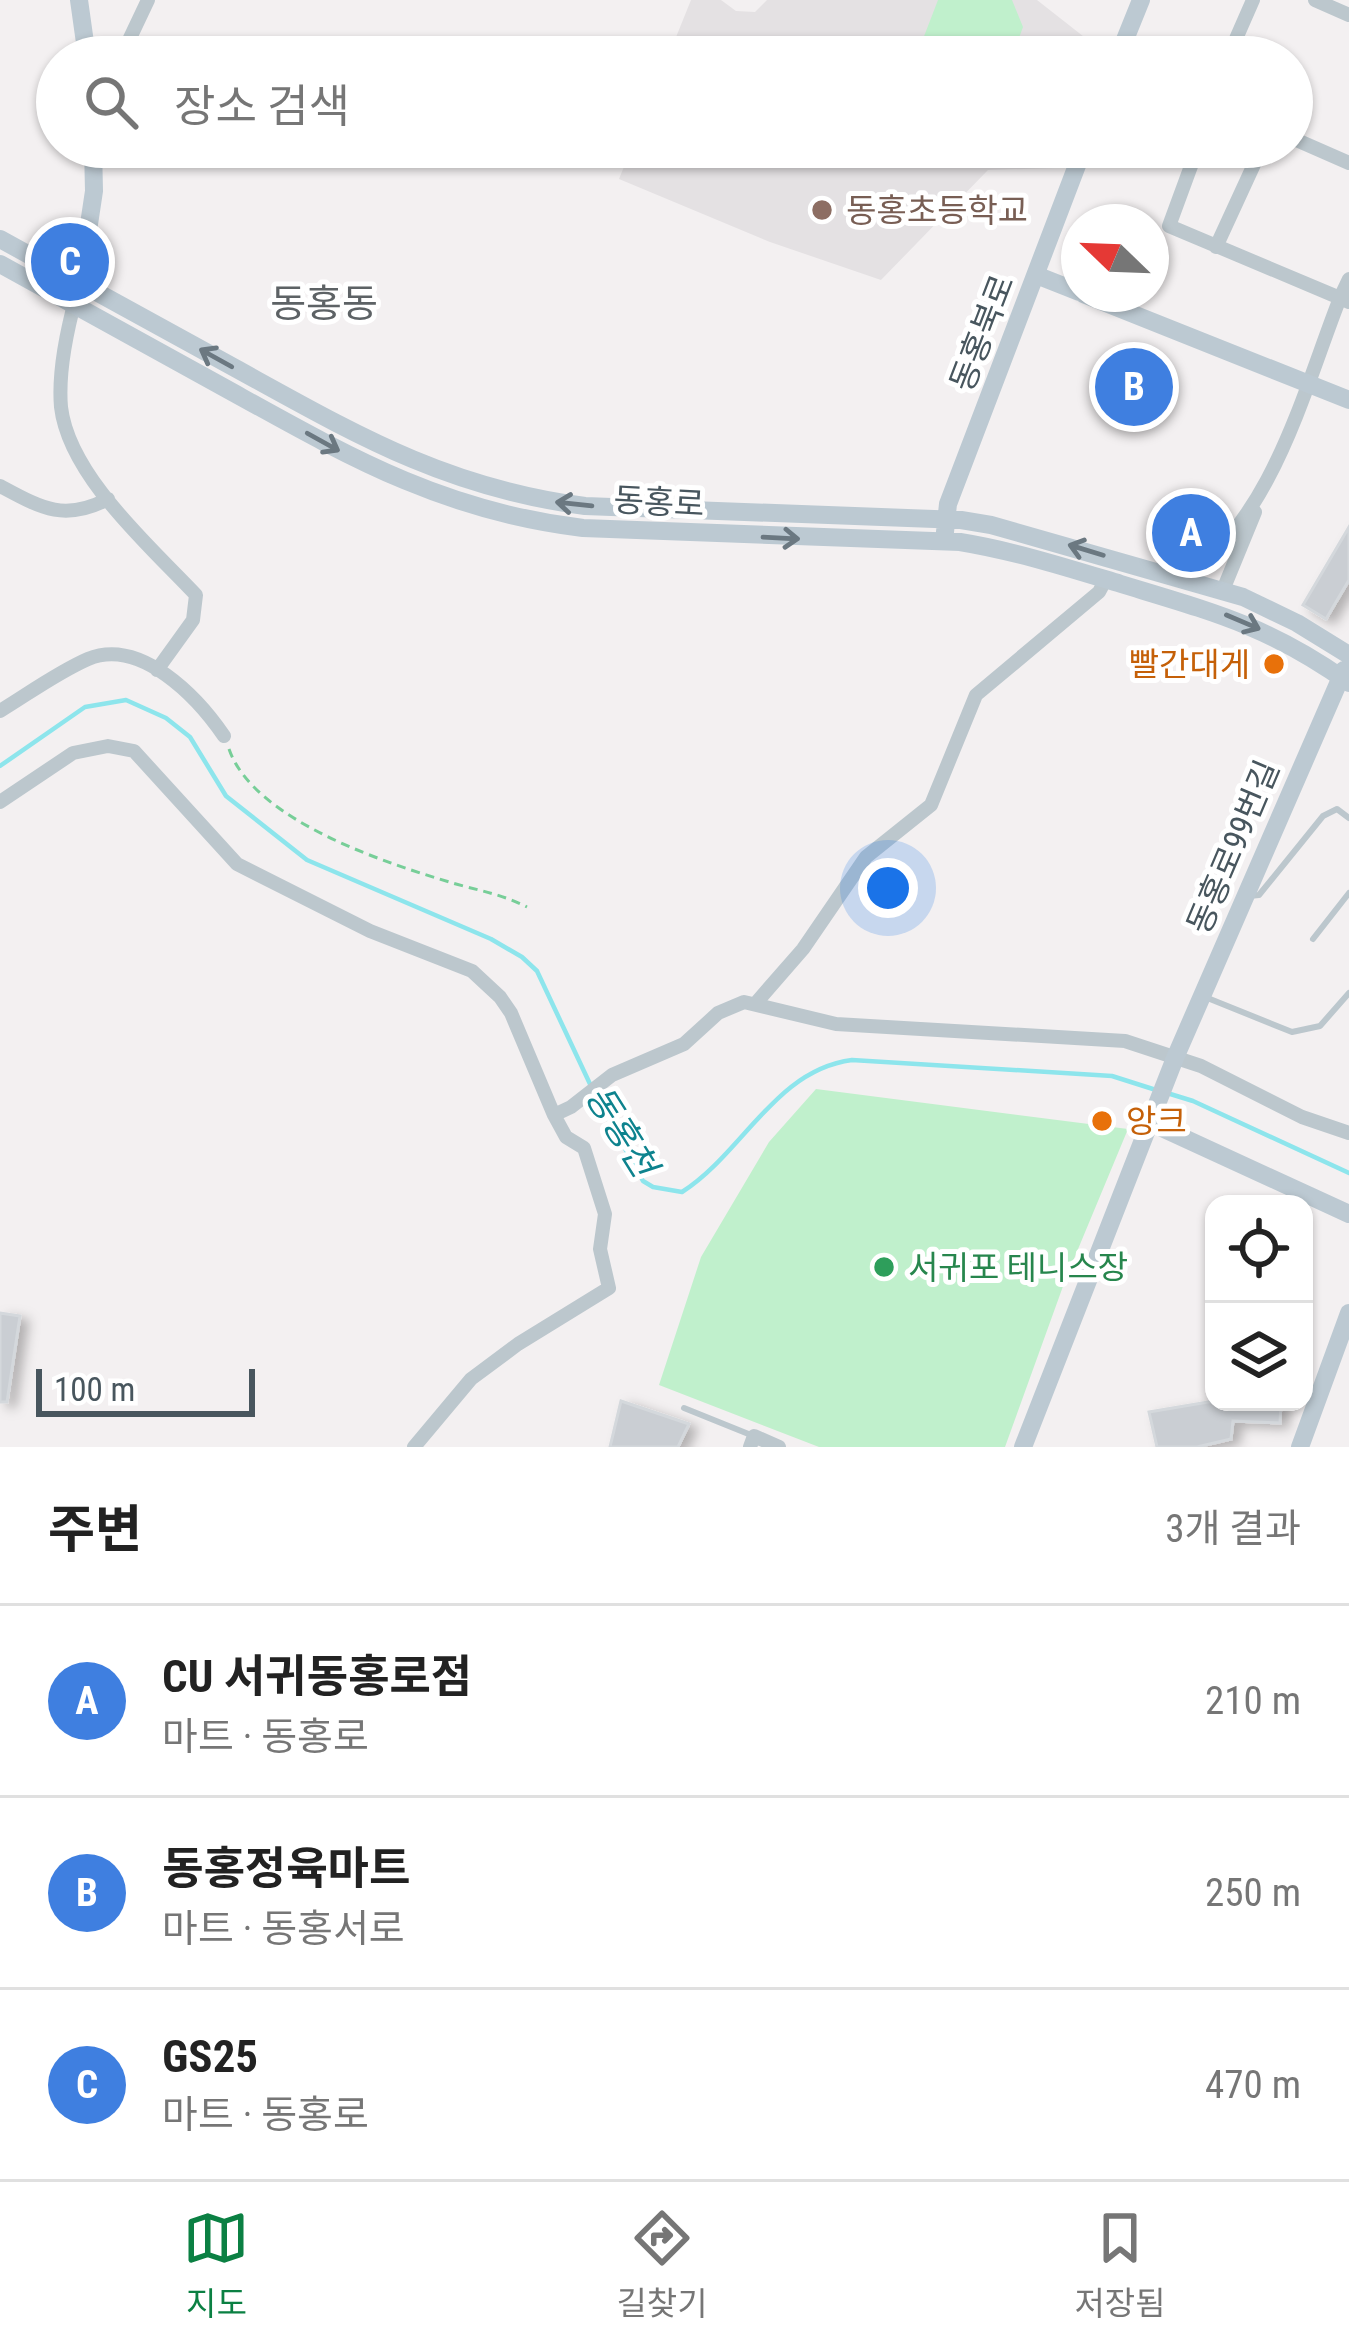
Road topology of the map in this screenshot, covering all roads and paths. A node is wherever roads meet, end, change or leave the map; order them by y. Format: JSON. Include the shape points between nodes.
{"nodes":[{"id":1,"x":79,"y":0,"type":"edge"},
{"id":2,"x":148,"y":0,"type":"edge"},
{"id":3,"x":1142,"y":0,"type":"edge"},
{"id":4,"x":1253,"y":0,"type":"edge"},
{"id":5,"x":1315,"y":0,"type":"edge"},
{"id":6,"x":1349,"y":15,"type":"edge"},
{"id":7,"x":84,"y":36,"type":"edge"},
{"id":8,"x":132,"y":36,"type":"edge"},
{"id":9,"x":1127,"y":36,"type":"edge"},
{"id":10,"x":1237,"y":36,"type":"edge"},
{"id":11,"x":1313,"y":147,"type":"edge"},
{"id":12,"x":1349,"y":163,"type":"edge"},
{"id":13,"x":94,"y":168,"type":"edge"},
{"id":14,"x":1076,"y":168,"type":"edge"},
{"id":15,"x":1190,"y":168,"type":"edge"},
{"id":16,"x":1252,"y":168,"type":"edge"},
{"id":17,"x":0,"y":239,"type":"edge"},
{"id":18,"x":1216,"y":247,"type":"junction"},
{"id":19,"x":0,"y":264,"type":"edge"},
{"id":20,"x":1036,"y":275,"type":"junction"},
{"id":21,"x":1349,"y":279,"type":"edge"},
{"id":22,"x":80,"y":284,"type":"junction"},
{"id":23,"x":1061,"y":285,"type":"edge"},
{"id":24,"x":1345,"y":300,"type":"edge"},
{"id":25,"x":74,"y":305,"type":"junction"},
{"id":26,"x":1127,"y":312,"type":"edge"},
{"id":27,"x":1306,"y":385,"type":"junction"},
{"id":28,"x":1349,"y":400,"type":"edge"},
{"id":29,"x":0,"y":486,"type":"edge"},
{"id":30,"x":1263,"y":492,"type":"junction"},
{"id":31,"x":108,"y":499,"type":"junction"},
{"id":32,"x":946,"y":520,"type":"junction"},
{"id":33,"x":945,"y":542,"type":"junction"},
{"id":34,"x":1182,"y":577,"type":"junction"},
{"id":35,"x":1106,"y":579,"type":"junction"},
{"id":36,"x":1223,"y":590,"type":"junction"},
{"id":37,"x":1347,"y":669,"type":"edge"},
{"id":38,"x":157,"y":670,"type":"junction"},
{"id":39,"x":0,"y":711,"type":"edge"},
{"id":40,"x":224,"y":736,"type":"joint"},
{"id":41,"x":0,"y":802,"type":"edge"},
{"id":42,"x":1349,"y":818,"type":"edge"},
{"id":43,"x":1349,"y":893,"type":"edge"},
{"id":44,"x":1245,"y":896,"type":"junction"},
{"id":45,"x":527,"y":908,"type":"dead end"},
{"id":46,"x":1313,"y":939,"type":"dead end"},
{"id":47,"x":1349,"y":994,"type":"edge"},
{"id":48,"x":1202,"y":996,"type":"junction"},
{"id":49,"x":755,"y":1004,"type":"junction"},
{"id":50,"x":1172,"y":1064,"type":"junction"},
{"id":51,"x":554,"y":1115,"type":"junction"},
{"id":52,"x":1152,"y":1116,"type":"junction"},
{"id":53,"x":1349,"y":1133,"type":"edge"},
{"id":54,"x":1349,"y":1214,"type":"edge"},
{"id":55,"x":1349,"y":1313,"type":"edge"},
{"id":56,"x":684,"y":1408,"type":"dead end"},
{"id":57,"x":752,"y":1442,"type":"edge"},
{"id":58,"x":414,"y":1447,"type":"edge"},
{"id":59,"x":779,"y":1447,"type":"edge"},
{"id":60,"x":1023,"y":1447,"type":"edge"},
{"id":61,"x":1300,"y":1447,"type":"edge"}],
"edges":[{"from":1,"to":7,"type":"main road"},
{"from":2,"to":8,"type":"street"},
{"from":3,"to":9,"type":"main road"},
{"from":4,"to":10,"type":"street"},
{"from":5,"to":6,"type":"street"},
{"from":11,"to":12,"type":"street"},
{"from":13,"to":22,"type":"main road"},
{"from":14,"to":20,"type":"main road","name":"동홍북로"},
{"from":15,"to":18,"type":"street","via":[[1168,226]]},
{"from":16,"to":18,"type":"street"},
{"from":17,"to":22,"type":"main road","name":"동홍로"},
{"from":18,"to":24,"type":"street"},
{"from":19,"to":25,"type":"main road","name":"동홍로"},
{"from":20,"to":23,"type":"main road"},
{"from":20,"to":32,"type":"main road","name":"동홍북로"},
{"from":21,"to":24,"type":"street"},
{"from":22,"to":25,"type":"street"},
{"from":32,"to":22,"type":"main road","name":"동홍로","one_way":true,"via":[[584,506],[511,495],[383,449]]},
{"from":24,"to":27,"type":"street"},
{"from":25,"to":31,"type":"street","via":[[62,408],[72,442]]},
{"from":25,"to":33,"type":"main road","name":"동홍로","one_way":true,"via":[[374,469],[506,516],[583,528]]},
{"from":26,"to":27,"type":"main road"},
{"from":27,"to":28,"type":"main road"},
{"from":27,"to":30,"type":"street"},
{"from":29,"to":31,"type":"street","via":[[70,514]]},
{"from":30,"to":34,"type":"street"},
{"from":30,"to":36,"type":"street"},
{"from":31,"to":38,"type":"street","via":[[196,595],[193,620]]},
{"from":32,"to":33,"type":"main road","name":"동홍북로"},
{"from":34,"to":32,"type":"main road","name":"동홍로","one_way":true,"via":[[1018,530]]},
{"from":33,"to":35,"type":"main road","name":"동홍로"},
{"from":34,"to":36,"type":"main road","name":"동홍로"},
{"from":35,"to":37,"type":"main road","name":"동홍로","one_way":true,"via":[[1235,618]]},
{"from":35,"to":49,"type":"street","via":[[976,695],[932,806],[866,857]]},
{"from":36,"to":37,"type":"main road","name":"동홍로","via":[[1297,623]]},
{"from":37,"to":44,"type":"main road","name":"동홍로99번길"},
{"from":38,"to":39,"type":"street","via":[[113,654],[90,658]]},
{"from":38,"to":40,"type":"street","via":[[188,692]]},
{"from":40,"to":45,"type":"path","via":[[236,768],[282,812],[366,852]]},
{"from":41,"to":51,"type":"street","via":[[74,753],[134,751],[237,864],[472,971],[511,1013]]},
{"from":42,"to":44,"type":"lane","via":[[1337,809],[1323,816],[1258,895]]},
{"from":43,"to":46,"type":"lane"},
{"from":44,"to":48,"type":"main road","name":"동홍로99번길"},
{"from":47,"to":48,"type":"lane","via":[[1320,1026],[1292,1031]]},
{"from":48,"to":50,"type":"main road","name":"동홍로99번길"},
{"from":49,"to":50,"type":"street","via":[[836,1024],[1125,1041]]},
{"from":49,"to":51,"type":"street","via":[[718,1013],[684,1044],[612,1075]]},
{"from":50,"to":52,"type":"main road","name":"동홍로99번길"},
{"from":50,"to":53,"type":"street","via":[[1201,1066]]},
{"from":51,"to":58,"type":"street","via":[[584,1148],[598,1188],[609,1288],[471,1379]]},
{"from":52,"to":54,"type":"main road"},
{"from":52,"to":60,"type":"main road"},
{"from":55,"to":61,"type":"main road"},
{"from":56,"to":57,"type":"lane"},
{"from":57,"to":59,"type":"street"}]}
